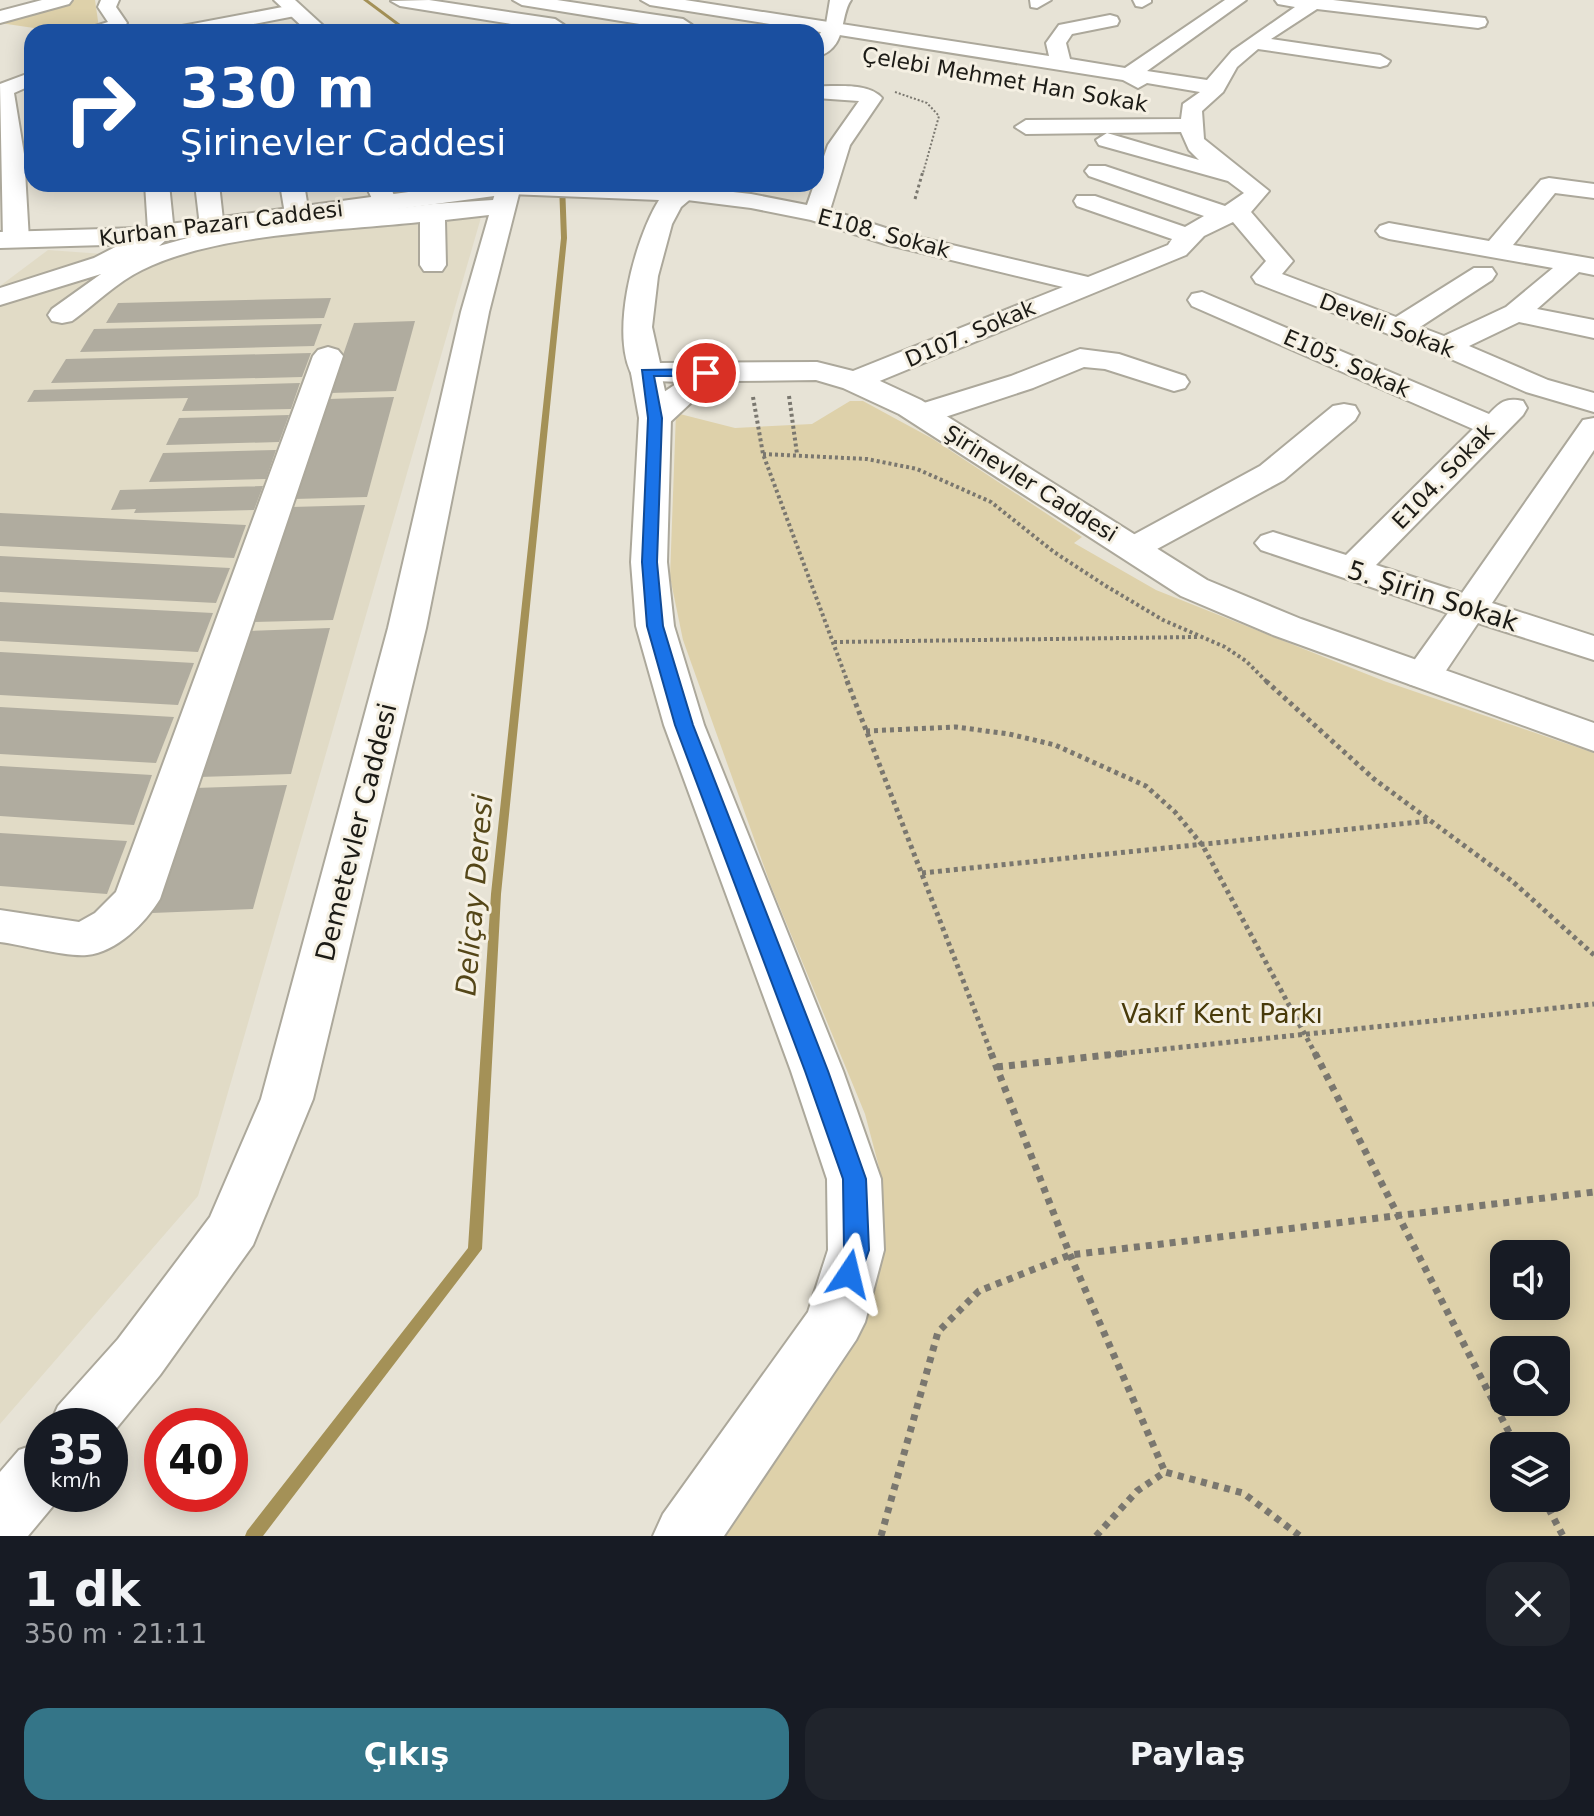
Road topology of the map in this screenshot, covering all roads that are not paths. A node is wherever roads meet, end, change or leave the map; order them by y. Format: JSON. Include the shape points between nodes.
{"nodes":[{"id":1,"x":63,"y":0,"type":"edge"},
{"id":2,"x":110,"y":0,"type":"edge"},
{"id":3,"x":650,"y":0,"type":"edge"},
{"id":4,"x":776,"y":0,"type":"edge"},
{"id":5,"x":841,"y":0,"type":"edge"},
{"id":6,"x":1237,"y":0,"type":"edge"},
{"id":7,"x":1283,"y":0,"type":"edge"},
{"id":8,"x":400,"y":1,"type":"edge"},
{"id":9,"x":532,"y":1,"type":"edge"},
{"id":10,"x":705,"y":4,"type":"edge"},
{"id":11,"x":289,"y":5,"type":"edge"},
{"id":12,"x":1311,"y":5,"type":"junction"},
{"id":13,"x":1366,"y":5,"type":"edge"},
{"id":14,"x":215,"y":7,"type":"dead end"},
{"id":15,"x":1104,"y":13,"type":"dead end"},
{"id":16,"x":740,"y":15,"type":"junction"},
{"id":17,"x":500,"y":16,"type":"junction"},
{"id":18,"x":0,"y":17,"type":"edge"},
{"id":19,"x":117,"y":24,"type":"edge"},
{"id":20,"x":237,"y":24,"type":"edge"},
{"id":21,"x":245,"y":24,"type":"edge"},
{"id":22,"x":311,"y":24,"type":"edge"},
{"id":23,"x":480,"y":24,"type":"edge"},
{"id":24,"x":545,"y":24,"type":"edge"},
{"id":25,"x":677,"y":24,"type":"edge"},
{"id":26,"x":800,"y":24,"type":"edge"},
{"id":27,"x":0,"y":25,"type":"edge"},
{"id":28,"x":24,"y":28,"type":"edge"},
{"id":29,"x":824,"y":28,"type":"edge"},
{"id":30,"x":834,"y":29,"type":"junction"},
{"id":31,"x":24,"y":30,"type":"edge"},
{"id":32,"x":0,"y":35,"type":"edge"},
{"id":33,"x":824,"y":40,"type":"edge"},
{"id":34,"x":1255,"y":43,"type":"junction"},
{"id":35,"x":824,"y":49,"type":"edge"},
{"id":36,"x":848,"y":52,"type":"dead end"},
{"id":37,"x":1380,"y":61,"type":"dead end"},
{"id":38,"x":1061,"y":64,"type":"junction"},
{"id":39,"x":24,"y":71,"type":"edge"},
{"id":40,"x":1129,"y":74,"type":"junction"},
{"id":41,"x":1216,"y":88,"type":"junction"},
{"id":42,"x":2,"y":90,"type":"edge"},
{"id":43,"x":824,"y":92,"type":"edge"},
{"id":44,"x":1192,"y":117,"type":"junction"},
{"id":45,"x":1026,"y":127,"type":"dead end"},
{"id":46,"x":1107,"y":140,"type":"dead end"},
{"id":47,"x":15,"y":154,"type":"edge"},
{"id":48,"x":1097,"y":171,"type":"dead end"},
{"id":49,"x":1252,"y":184,"type":"junction"},
{"id":50,"x":824,"y":190,"type":"edge"},
{"id":51,"x":1594,"y":191,"type":"edge"},
{"id":52,"x":158,"y":192,"type":"edge"},
{"id":53,"x":208,"y":192,"type":"edge"},
{"id":54,"x":293,"y":192,"type":"edge"},
{"id":55,"x":446,"y":192,"type":"edge"},
{"id":56,"x":506,"y":192,"type":"edge"},
{"id":57,"x":510,"y":192,"type":"edge"},
{"id":58,"x":683,"y":192,"type":"edge"},
{"id":59,"x":703,"y":192,"type":"edge"},
{"id":60,"x":823,"y":192,"type":"edge"},
{"id":61,"x":381,"y":193,"type":"edge"},
{"id":62,"x":1086,"y":201,"type":"dead end"},
{"id":63,"x":433,"y":211,"type":"junction"},
{"id":64,"x":1231,"y":212,"type":"junction"},
{"id":65,"x":297,"y":214,"type":"junction"},
{"id":66,"x":816,"y":214,"type":"junction"},
{"id":67,"x":213,"y":226,"type":"junction"},
{"id":68,"x":1389,"y":231,"type":"dead end"},
{"id":69,"x":161,"y":233,"type":"junction"},
{"id":70,"x":1185,"y":235,"type":"junction"},
{"id":71,"x":8,"y":240,"type":"edge"},
{"id":72,"x":1489,"y":262,"type":"junction"},
{"id":73,"x":433,"y":265,"type":"dead end"},
{"id":74,"x":1584,"y":265,"type":"edge"},
{"id":75,"x":1265,"y":277,"type":"junction"},
{"id":76,"x":1085,"y":284,"type":"junction"},
{"id":77,"x":1551,"y":285,"type":"junction"},
{"id":78,"x":1594,"y":292,"type":"edge"},
{"id":79,"x":0,"y":297,"type":"edge"},
{"id":80,"x":1333,"y":305,"type":"junction"},
{"id":81,"x":1516,"y":313,"type":"junction"},
{"id":82,"x":62,"y":315,"type":"dead end"},
{"id":83,"x":1260,"y":325,"type":"junction"},
{"id":84,"x":1397,"y":329,"type":"junction"},
{"id":85,"x":1594,"y":329,"type":"edge"},
{"id":86,"x":1223,"y":338,"type":"dead end"},
{"id":87,"x":1445,"y":346,"type":"junction"},
{"id":88,"x":328,"y":356,"type":"dead end"},
{"id":89,"x":743,"y":372,"type":"junction"},
{"id":90,"x":646,"y":373,"type":"junction"},
{"id":91,"x":854,"y":381,"type":"junction"},
{"id":92,"x":1174,"y":382,"type":"dead end"},
{"id":93,"x":1537,"y":386,"type":"junction"},
{"id":94,"x":1594,"y":403,"type":"edge"},
{"id":95,"x":1344,"y":413,"type":"dead end"},
{"id":96,"x":922,"y":414,"type":"junction"},
{"id":97,"x":1491,"y":426,"type":"junction"},
{"id":98,"x":1594,"y":427,"type":"edge"},
{"id":99,"x":1273,"y":543,"type":"dead end"},
{"id":100,"x":1134,"y":548,"type":"junction"},
{"id":101,"x":1352,"y":569,"type":"junction"},
{"id":102,"x":1468,"y":607,"type":"junction"},
{"id":103,"x":1587,"y":637,"type":"edge"},
{"id":104,"x":1423,"y":676,"type":"junction"},
{"id":105,"x":1594,"y":738,"type":"edge"},
{"id":106,"x":0,"y":926,"type":"edge"},
{"id":107,"x":95,"y":1408,"type":"edge"},
{"id":108,"x":24,"y":1492,"type":"edge"},
{"id":109,"x":0,"y":1520,"type":"edge"},
{"id":110,"x":686,"y":1536,"type":"edge"}],
"edges":[{"from":1,"to":18,"type":"street"},
{"from":2,"to":19,"type":"street","via":[[107,7]]},
{"from":3,"to":10,"type":"street"},
{"from":4,"to":16,"type":"street"},
{"from":5,"to":30,"type":"main road"},
{"from":6,"to":40,"type":"street"},
{"from":7,"to":12,"type":"street"},
{"from":8,"to":17,"type":"street"},
{"from":9,"to":17,"type":"street"},
{"from":9,"to":25,"type":"street"},
{"from":10,"to":16,"type":"street"},
{"from":11,"to":21,"type":"street"},
{"from":11,"to":22,"type":"main road"},
{"from":12,"to":13,"type":"street"},
{"from":12,"to":34,"type":"street"},
{"from":13,"to":13,"type":"street","via":[[1328,30],[1471,30]]},
{"from":14,"to":20,"type":"street"},
{"from":15,"to":38,"type":"street","via":[[1066,29],[1056,43]]},
{"from":16,"to":26,"type":"street"},
{"from":17,"to":23,"type":"street"},
{"from":17,"to":24,"type":"street"},
{"from":27,"to":28,"type":"street"},
{"from":29,"to":30,"type":"street"},
{"from":30,"to":33,"type":"main road"},
{"from":30,"to":38,"type":"street"},
{"from":31,"to":32,"type":"street"},
{"from":34,"to":37,"type":"street"},
{"from":34,"to":41,"type":"street","via":[[1227,66]]},
{"from":35,"to":36,"type":"street","name":"Çelebi Mehmet Han Sokak"},
{"from":38,"to":40,"type":"street"},
{"from":39,"to":42,"type":"street"},
{"from":40,"to":41,"type":"street"},
{"from":40,"to":44,"type":"street","name":"Çelebi Mehmet Han Sokak","via":[[1145,100]]},
{"from":41,"to":44,"type":"street"},
{"from":42,"to":47,"type":"street"},
{"from":43,"to":50,"type":"street","via":[[871,98],[839,145]]},
{"from":44,"to":45,"type":"street"},
{"from":44,"to":49,"type":"street","via":[[1193,139],[1200,150]]},
{"from":46,"to":49,"type":"street"},
{"from":47,"to":71,"type":"street"},
{"from":48,"to":64,"type":"street"},
{"from":49,"to":64,"type":"street","via":[[1255,198]]},
{"from":51,"to":72,"type":"street","via":[[1549,185]]},
{"from":52,"to":69,"type":"street"},
{"from":53,"to":67,"type":"street"},
{"from":54,"to":65,"type":"street"},
{"from":55,"to":61,"type":"main road","name":"Kurban Pazarı Caddesi"},
{"from":56,"to":63,"type":"street"},
{"from":57,"to":107,"type":"street","name":"Demetevler Caddesi","via":[[475,312],[407,628],[287,1099],[233,1229]]},
{"from":58,"to":90,"type":"main road","via":[[659,224],[644,276]]},
{"from":59,"to":66,"type":"street","name":"E108. Sokak"},
{"from":60,"to":66,"type":"street"},
{"from":61,"to":65,"type":"main road","name":"Kurban Pazarı Caddesi"},
{"from":62,"to":70,"type":"street"},
{"from":63,"to":73,"type":"street"},
{"from":63,"to":82,"type":"street","via":[[182,246],[119,271]]},
{"from":64,"to":70,"type":"street","name":"D107. Sokak"},
{"from":64,"to":75,"type":"street","via":[[1280,261]]},
{"from":65,"to":67,"type":"main road","name":"Kurban Pazarı Caddesi"},
{"from":66,"to":76,"type":"street","name":"E108. Sokak","via":[[894,239]]},
{"from":67,"to":69,"type":"main road","name":"Kurban Pazarı Caddesi"},
{"from":68,"to":72,"type":"street"},
{"from":69,"to":71,"type":"main road","name":"Kurban Pazarı Caddesi"},
{"from":69,"to":79,"type":"street","via":[[98,268]]},
{"from":70,"to":76,"type":"street","name":"D107. Sokak","via":[[1177,250]]},
{"from":72,"to":74,"type":"street"},
{"from":72,"to":84,"type":"street"},
{"from":74,"to":77,"type":"street"},
{"from":75,"to":80,"type":"street","name":"Develi Sokak"},
{"from":75,"to":83,"type":"street","name":"E105. Sokak","via":[[1202,300]]},
{"from":76,"to":91,"type":"street","name":"D107. Sokak"},
{"from":77,"to":78,"type":"street"},
{"from":77,"to":81,"type":"street"},
{"from":80,"to":83,"type":"street"},
{"from":80,"to":84,"type":"street","name":"Develi Sokak"},
{"from":81,"to":85,"type":"street"},
{"from":81,"to":87,"type":"street"},
{"from":83,"to":86,"type":"street"},
{"from":83,"to":97,"type":"street","name":"E105. Sokak"},
{"from":84,"to":87,"type":"street","name":"Develi Sokak"},
{"from":87,"to":93,"type":"street","name":"Develi Sokak"},
{"from":88,"to":106,"type":"street","via":[[137,899],[112,924],[86,939]]},
{"from":89,"to":90,"type":"main road","name":"Şirinevler Caddesi"},
{"from":89,"to":90,"type":"main road","via":[[693,361]]},
{"from":89,"to":90,"type":"main road","via":[[697,384],[671,400]]},
{"from":89,"to":91,"type":"main road","name":"Şirinevler Caddesi","via":[[817,371]]},
{"from":90,"to":110,"type":"street","via":[[655,626],[684,725],[854,1179],[856,1250],[835,1322]]},
{"from":91,"to":96,"type":"main road","name":"Şirinevler Caddesi"},
{"from":92,"to":96,"type":"street","via":[[1109,360],[1080,358]]},
{"from":93,"to":94,"type":"street","name":"Develi Sokak"},
{"from":93,"to":97,"type":"street","name":"E104. Sokak"},
{"from":95,"to":100,"type":"street","via":[[1272,473]]},
{"from":96,"to":100,"type":"main road","name":"Şirinevler Caddesi"},
{"from":97,"to":101,"type":"street","name":"E104. Sokak"},
{"from":98,"to":102,"type":"street"},
{"from":99,"to":101,"type":"street","name":"5. Şirin Sokak"},
{"from":100,"to":104,"type":"main road","name":"Şirinevler Caddesi","via":[[1194,588]]},
{"from":101,"to":102,"type":"street","name":"5. Şirin Sokak"},
{"from":102,"to":103,"type":"street","name":"5. Şirin Sokak"},
{"from":102,"to":104,"type":"street"},
{"from":104,"to":105,"type":"main road","name":"Şirinevler Caddesi"},
{"from":108,"to":109,"type":"street"}]}
